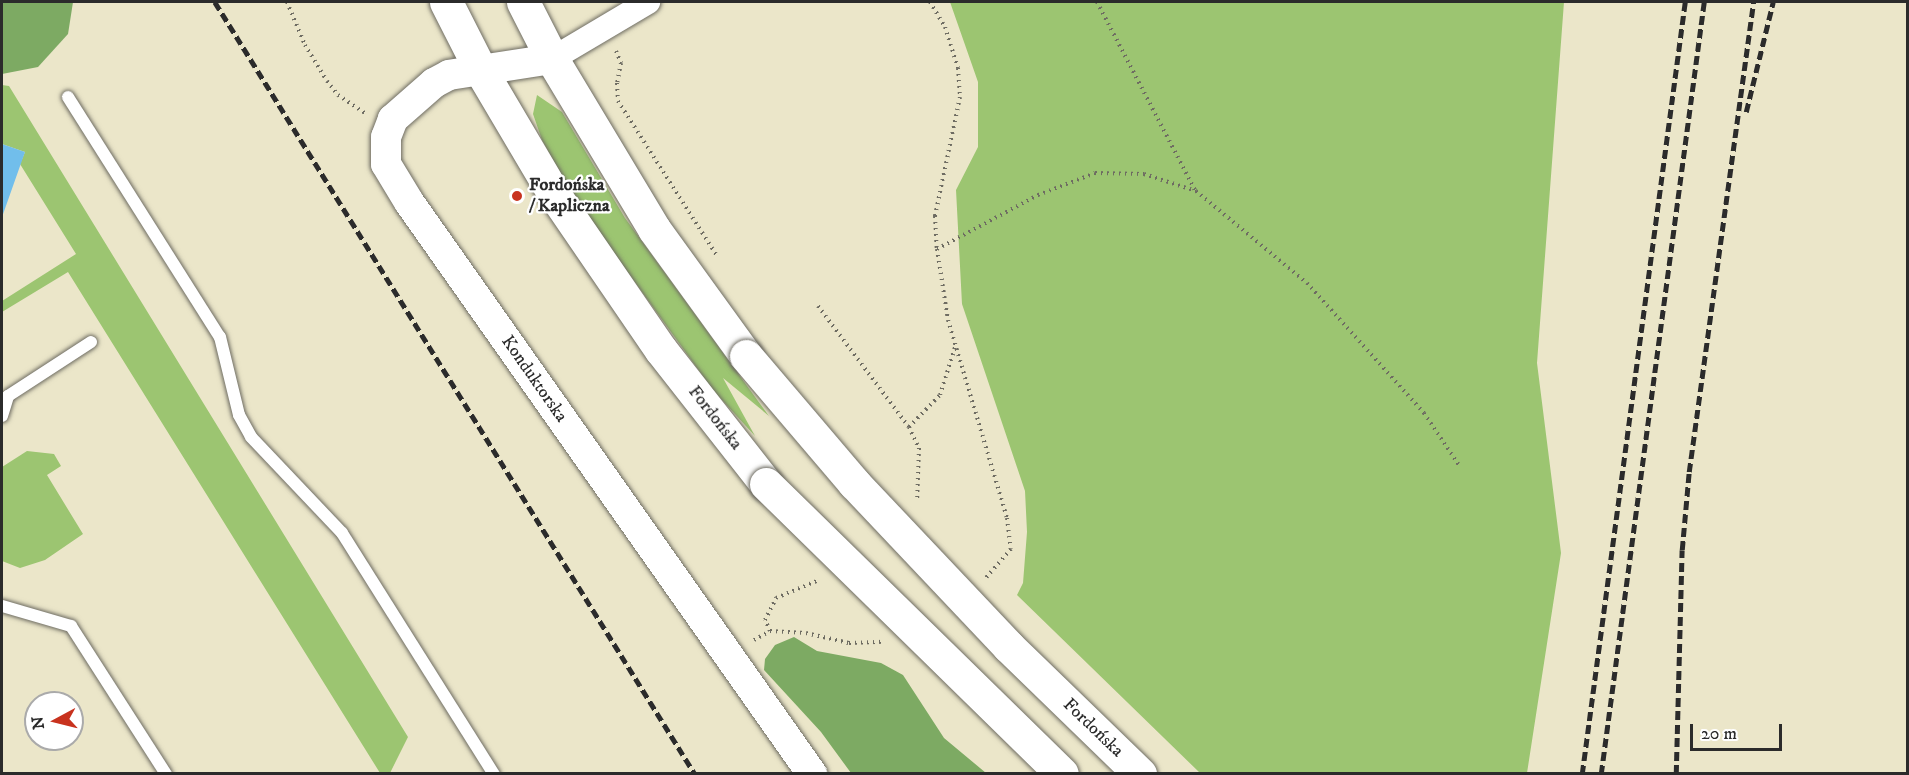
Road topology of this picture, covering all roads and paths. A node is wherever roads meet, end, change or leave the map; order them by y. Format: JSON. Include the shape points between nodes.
{"nodes":[{"id":1,"x":287,"y":2,"type":"edge"},
{"id":2,"x":446,"y":2,"type":"edge"},
{"id":3,"x":523,"y":2,"type":"edge"},
{"id":4,"x":648,"y":2,"type":"edge"},
{"id":5,"x":930,"y":2,"type":"edge"},
{"id":6,"x":1097,"y":2,"type":"edge"},
{"id":7,"x":552,"y":59,"type":"junction"},
{"id":8,"x":621,"y":63,"type":"dead end"},
{"id":9,"x":480,"y":69,"type":"junction"},
{"id":10,"x":68,"y":97,"type":"dead end"},
{"id":11,"x":389,"y":128,"type":"junction"},
{"id":12,"x":1196,"y":191,"type":"junction"},
{"id":13,"x":937,"y":249,"type":"junction"},
{"id":14,"x":723,"y":267,"type":"dead end"},
{"id":15,"x":91,"y":342,"type":"dead end"},
{"id":16,"x":955,"y":347,"type":"junction"},
{"id":17,"x":2,"y":416,"type":"edge"},
{"id":18,"x":909,"y":427,"type":"dead end"},
{"id":19,"x":1459,"y":465,"type":"dead end"},
{"id":20,"x":984,"y":580,"type":"dead end"},
{"id":21,"x":2,"y":606,"type":"edge"},
{"id":22,"x":892,"y":637,"type":"dead end"},
{"id":23,"x":731,"y":659,"type":"junction"},
{"id":24,"x":166,"y":774,"type":"edge"},
{"id":25,"x":494,"y":774,"type":"edge"},
{"id":26,"x":812,"y":774,"type":"edge"},
{"id":27,"x":1062,"y":774,"type":"edge"},
{"id":28,"x":1140,"y":774,"type":"edge"}],
"edges":[{"from":1,"to":11,"type":"path","via":[[305,45],[338,95]]},
{"from":2,"to":9,"type":"main road","name":"Fordońska"},
{"from":3,"to":7,"type":"main road","name":"Fordońska"},
{"from":4,"to":7,"type":"street"},
{"from":5,"to":13,"type":"path","via":[[945,27],[958,68],[960,97],[935,216]]},
{"from":6,"to":12,"type":"path"},
{"from":7,"to":9,"type":"street"},
{"from":7,"to":28,"type":"main road","name":"Fordońska","bridge":true,"via":[[654,229],[746,356],[854,483],[1008,646]]},
{"from":8,"to":14,"type":"path","via":[[618,100]]},
{"from":9,"to":11,"type":"street","via":[[449,75],[434,83],[399,111]]},
{"from":9,"to":27,"type":"main road","name":"Fordońska","bridge":true,"via":[[554,194],[621,293],[766,484]]},
{"from":10,"to":25,"type":"lane","via":[[220,338],[240,415],[250,437],[342,533]]},
{"from":11,"to":23,"type":"street","name":"Konduktorska","via":[[385,150],[394,180]]},
{"from":12,"to":13,"type":"path","via":[[1144,174],[1095,173],[1038,195]]},
{"from":12,"to":19,"type":"path","via":[[1306,283],[1424,413]]},
{"from":13,"to":16,"type":"path"},
{"from":15,"to":17,"type":"lane","via":[[8,396]]},
{"from":16,"to":18,"type":"path","via":[[940,395]]},
{"from":16,"to":20,"type":"path","via":[[1007,518],[1011,549]]},
{"from":21,"to":24,"type":"lane","via":[[71,626]]},
{"from":22,"to":23,"type":"path","via":[[864,645],[806,633],[770,631]]},
{"from":23,"to":26,"type":"street","name":"Konduktorska"}]}
